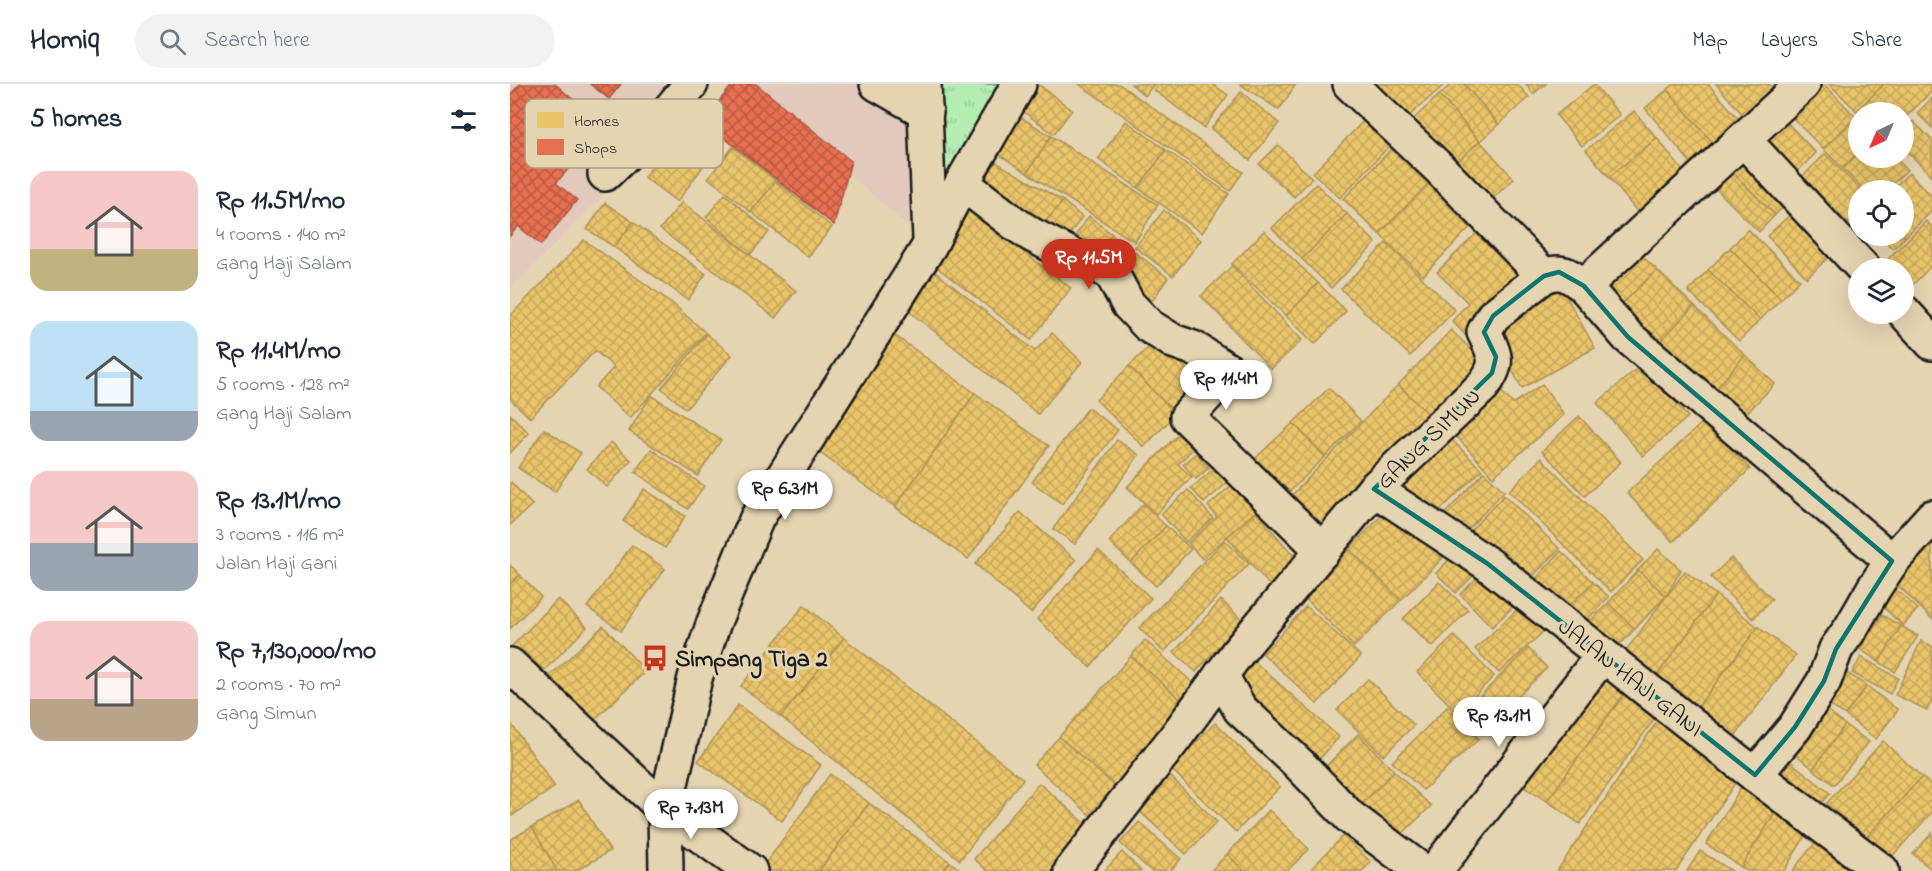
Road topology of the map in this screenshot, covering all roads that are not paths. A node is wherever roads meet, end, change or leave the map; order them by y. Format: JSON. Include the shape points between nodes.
{"nodes":[{"id":1,"x":691,"y":84,"type":"edge"},
{"id":2,"x":877,"y":84,"type":"edge"},
{"id":3,"x":1019,"y":84,"type":"edge"},
{"id":4,"x":1350,"y":84,"type":"edge"},
{"id":5,"x":1803,"y":84,"type":"edge"},
{"id":6,"x":925,"y":98,"type":"edge"},
{"id":7,"x":679,"y":99,"type":"edge"},
{"id":8,"x":1744,"y":140,"type":"junction"},
{"id":9,"x":611,"y":168,"type":"edge"},
{"id":10,"x":605,"y":174,"type":"dead end"},
{"id":11,"x":962,"y":183,"type":"junction"},
{"id":12,"x":930,"y":245,"type":"junction"},
{"id":13,"x":1854,"y":258,"type":"edge"},
{"id":14,"x":1544,"y":276,"type":"junction"},
{"id":15,"x":1584,"y":286,"type":"junction"},
{"id":16,"x":1914,"y":323,"type":"edge"},
{"id":17,"x":1932,"y":343,"type":"edge"},
{"id":18,"x":1374,"y":489,"type":"junction"},
{"id":19,"x":1932,"y":517,"type":"edge"},
{"id":20,"x":1323,"y":551,"type":"junction"},
{"id":21,"x":1892,"y":561,"type":"junction"},
{"id":22,"x":1603,"y":655,"type":"junction"},
{"id":23,"x":510,"y":664,"type":"edge"},
{"id":24,"x":1221,"y":675,"type":"junction"},
{"id":25,"x":1755,"y":775,"type":"junction"},
{"id":26,"x":664,"y":810,"type":"junction"},
{"id":27,"x":666,"y":871,"type":"edge"},
{"id":28,"x":750,"y":871,"type":"edge"},
{"id":29,"x":1071,"y":871,"type":"edge"},
{"id":30,"x":1422,"y":871,"type":"edge"},
{"id":31,"x":1435,"y":871,"type":"edge"},
{"id":32,"x":1882,"y":871,"type":"edge"}],
"edges":[{"from":1,"to":7,"type":"street"},
{"from":2,"to":6,"type":"street"},
{"from":3,"to":11,"type":"street"},
{"from":4,"to":14,"type":"street"},
{"from":5,"to":8,"type":"street"},
{"from":6,"to":12,"type":"street"},
{"from":8,"to":13,"type":"street"},
{"from":8,"to":15,"type":"street"},
{"from":9,"to":10,"type":"street"},
{"from":11,"to":12,"type":"street"},
{"from":11,"to":20,"type":"street","via":[[1032,235],[1112,274],[1128,304],[1149,326],[1229,371],[1187,417]]},
{"from":12,"to":26,"type":"street","via":[[757,518],[695,678]]},
{"from":14,"to":15,"type":"street","via":[[1567,273]]},
{"from":14,"to":18,"type":"street","name":"GANG SIMUN","via":[[1488,323],[1484,332],[1496,357],[1483,386]]},
{"from":15,"to":21,"type":"street","via":[[1628,337]]},
{"from":16,"to":17,"type":"street"},
{"from":18,"to":20,"type":"street","name":"GANG SIMUN"},
{"from":18,"to":22,"type":"street","name":"JALAN HAJI GANI","via":[[1488,564]]},
{"from":19,"to":21,"type":"street"},
{"from":20,"to":24,"type":"street","name":"GANG SIMUN"},
{"from":21,"to":25,"type":"street","via":[[1836,649],[1824,681],[1795,727]]},
{"from":22,"to":25,"type":"street","name":"JALAN HAJI GANI"},
{"from":22,"to":31,"type":"street"},
{"from":23,"to":26,"type":"street"},
{"from":24,"to":29,"type":"street","name":"GANG SIMUN"},
{"from":24,"to":30,"type":"street","via":[[1240,708],[1350,817]]},
{"from":25,"to":32,"type":"street","name":"JALAN HAJI GANI"},
{"from":26,"to":27,"type":"street"},
{"from":26,"to":28,"type":"street"}]}
